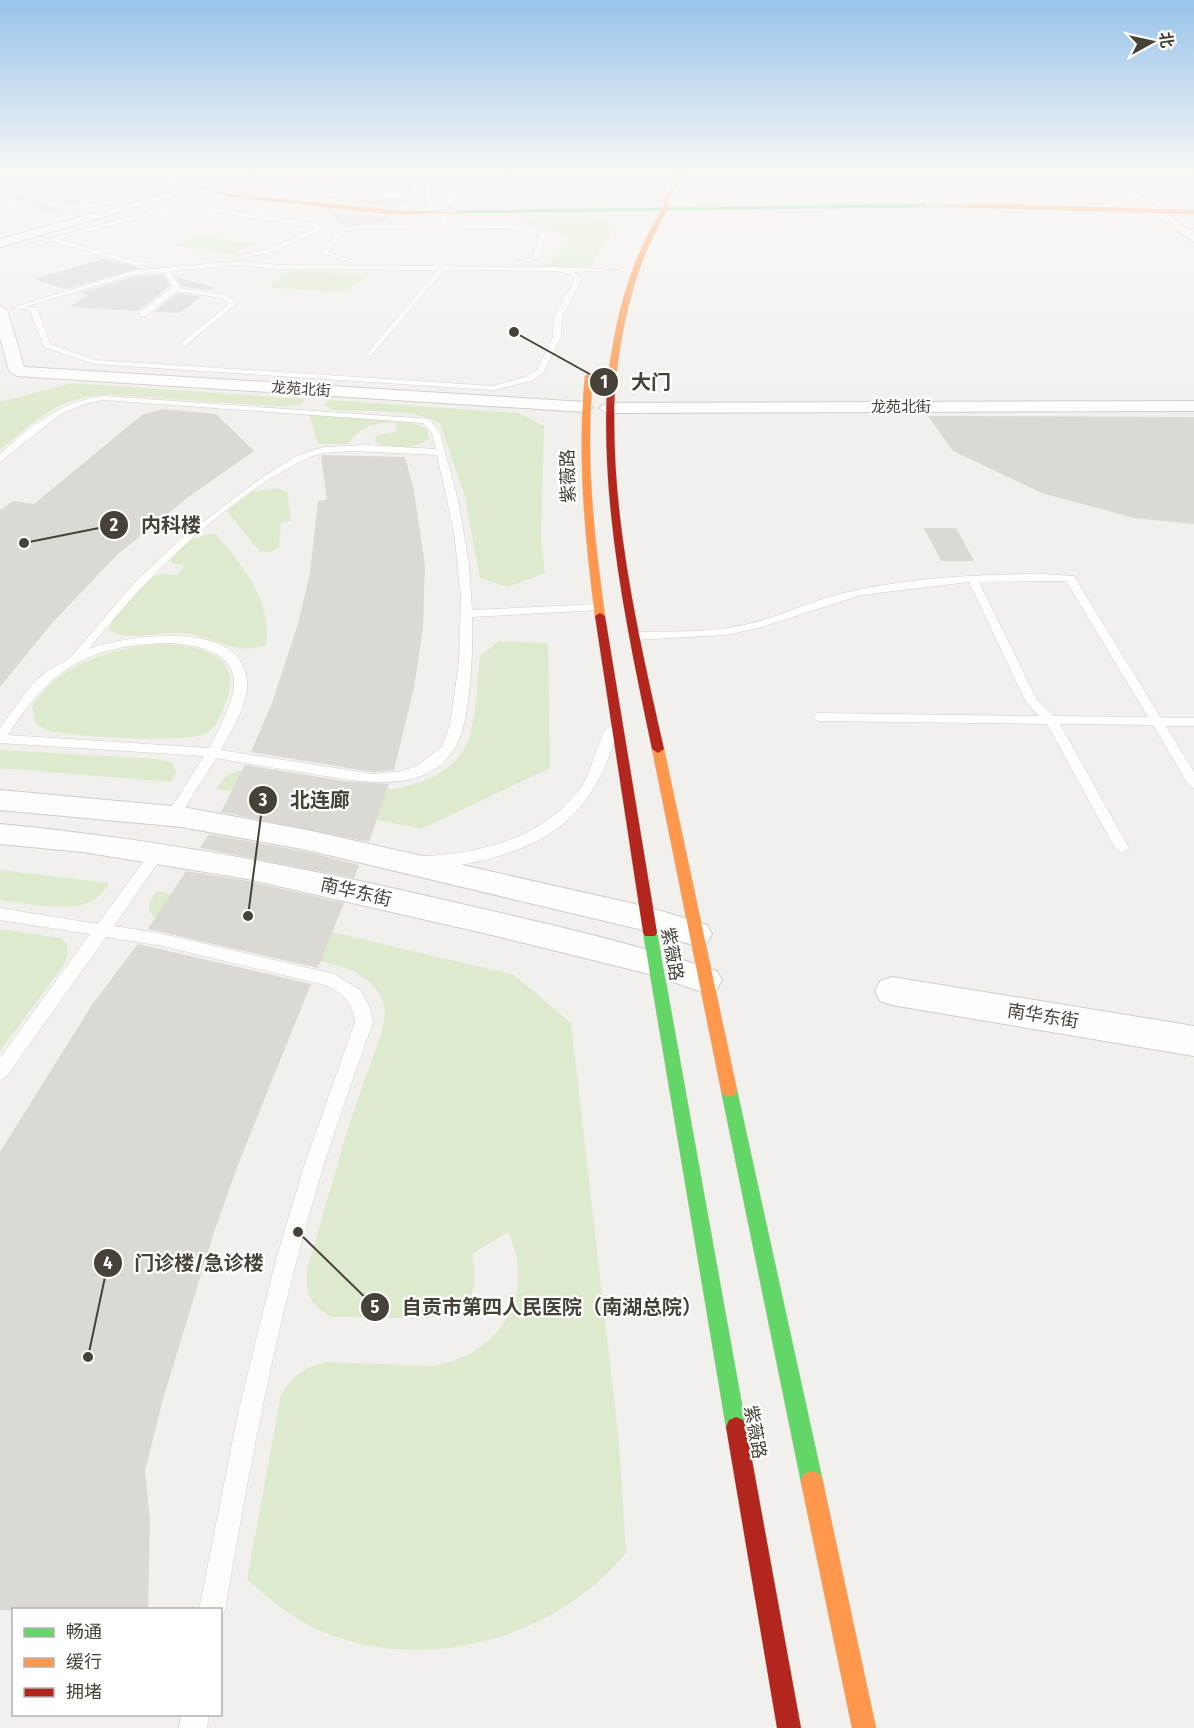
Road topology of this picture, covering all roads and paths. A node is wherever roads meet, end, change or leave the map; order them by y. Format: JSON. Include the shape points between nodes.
{"nodes":[{"id":1,"x":101,"y":254,"type":"edge"},
{"id":2,"x":262,"y":254,"type":"edge"},
{"id":3,"x":326,"y":254,"type":"edge"},
{"id":4,"x":537,"y":254,"type":"edge"},
{"id":5,"x":628,"y":254,"type":"edge"},
{"id":6,"x":641,"y":254,"type":"edge"},
{"id":7,"x":620,"y":265,"type":"joint"},
{"id":8,"x":443,"y":268,"type":"junction"},
{"id":9,"x":554,"y":269,"type":"junction"},
{"id":10,"x":166,"y":270,"type":"junction"},
{"id":11,"x":176,"y":288,"type":"junction"},
{"id":12,"x":198,"y":294,"type":"junction"},
{"id":13,"x":160,"y":302,"type":"junction"},
{"id":14,"x":5,"y":310,"type":"edge"},
{"id":15,"x":143,"y":314,"type":"dead end"},
{"id":16,"x":184,"y":345,"type":"dead end"},
{"id":17,"x":370,"y":355,"type":"dead end"},
{"id":18,"x":591,"y":362,"type":"dead end"},
{"id":19,"x":17,"y":371,"type":"junction"},
{"id":20,"x":0,"y":384,"type":"edge"},
{"id":21,"x":317,"y":401,"type":"junction"},
{"id":22,"x":1194,"y":406,"type":"edge"},
{"id":23,"x":585,"y":407,"type":"junction"},
{"id":24,"x":607,"y":408,"type":"junction"},
{"id":25,"x":442,"y":452,"type":"junction"},
{"id":26,"x":0,"y":459,"type":"edge"},
{"id":27,"x":972,"y":578,"type":"junction"},
{"id":28,"x":599,"y":607,"type":"junction"},
{"id":29,"x":467,"y":614,"type":"junction"},
{"id":30,"x":634,"y":636,"type":"junction"},
{"id":31,"x":74,"y":661,"type":"junction"},
{"id":32,"x":615,"y":716,"type":"junction"},
{"id":33,"x":818,"y":717,"type":"dead end"},
{"id":34,"x":1051,"y":720,"type":"junction"},
{"id":35,"x":1194,"y":722,"type":"edge"},
{"id":36,"x":0,"y":739,"type":"edge"},
{"id":37,"x":214,"y":753,"type":"junction"},
{"id":38,"x":1194,"y":783,"type":"edge"},
{"id":39,"x":0,"y":800,"type":"edge"},
{"id":40,"x":173,"y":816,"type":"junction"},
{"id":41,"x":0,"y":834,"type":"edge"},
{"id":42,"x":1122,"y":848,"type":"dead end"},
{"id":43,"x":159,"y":851,"type":"junction"},
{"id":44,"x":396,"y":861,"type":"junction"},
{"id":45,"x":0,"y":914,"type":"edge"},
{"id":46,"x":648,"y":919,"type":"junction"},
{"id":47,"x":103,"y":929,"type":"junction"},
{"id":48,"x":696,"y":934,"type":"junction"},
{"id":49,"x":655,"y":963,"type":"junction"},
{"id":50,"x":705,"y":980,"type":"junction"},
{"id":51,"x":892,"y":991,"type":"dead end"},
{"id":52,"x":1194,"y":1041,"type":"edge"},
{"id":53,"x":0,"y":1072,"type":"edge"},
{"id":54,"x":212,"y":1608,"type":"edge"},
{"id":55,"x":789,"y":1728,"type":"edge"},
{"id":56,"x":864,"y":1728,"type":"edge"}],
"edges":[{"from":1,"to":2,"type":"lane","via":[[149,264]]},
{"from":3,"to":4,"type":"lane","via":[[353,262],[521,263],[536,258]]},
{"from":5,"to":7,"type":"main road","name":"紫薇路"},
{"from":6,"to":24,"type":"main road","name":"紫薇路","via":[[613,352]]},
{"from":7,"to":9,"type":"lane"},
{"from":8,"to":9,"type":"lane"},
{"from":8,"to":10,"type":"lane","via":[[279,267],[245,263]]},
{"from":8,"to":17,"type":"lane"},
{"from":9,"to":14,"type":"lane","via":[[573,273],[579,279],[558,317],[556,341],[537,375],[499,387],[94,362],[47,345],[33,308]]},
{"from":10,"to":11,"type":"lane"},
{"from":10,"to":14,"type":"lane","via":[[120,275]]},
{"from":11,"to":12,"type":"lane"},
{"from":11,"to":13,"type":"lane"},
{"from":12,"to":13,"type":"lane"},
{"from":12,"to":16,"type":"lane","via":[[225,296],[234,305]]},
{"from":13,"to":15,"type":"lane"},
{"from":14,"to":19,"type":"street"},
{"from":18,"to":23,"type":"main road","name":"紫薇路"},
{"from":19,"to":20,"type":"street"},
{"from":19,"to":21,"type":"street","name":"龙苑北街"},
{"from":21,"to":23,"type":"street","name":"龙苑北街"},
{"from":21,"to":25,"type":"lane","via":[[426,421],[434,428]]},
{"from":21,"to":26,"type":"lane","via":[[84,400],[59,409]]},
{"from":22,"to":24,"type":"street","name":"龙苑北街"},
{"from":23,"to":28,"type":"main road","name":"紫薇路","via":[[586,512]]},
{"from":24,"to":30,"type":"main road","name":"紫薇路","via":[[613,511]]},
{"from":25,"to":29,"type":"lane","via":[[461,525]]},
{"from":25,"to":31,"type":"lane","via":[[333,449],[298,459],[221,510],[178,546],[119,604]]},
{"from":27,"to":30,"type":"lane","via":[[860,593],[726,631]]},
{"from":27,"to":34,"type":"lane","via":[[1032,702]]},
{"from":27,"to":38,"type":"lane","via":[[1070,578]]},
{"from":28,"to":29,"type":"lane"},
{"from":28,"to":32,"type":"main road","name":"紫薇路"},
{"from":29,"to":37,"type":"lane","via":[[456,729],[449,748],[431,764],[401,776],[373,779]]},
{"from":30,"to":48,"type":"main road","name":"紫薇路"},
{"from":31,"to":36,"type":"lane","via":[[35,688]]},
{"from":31,"to":37,"type":"lane","via":[[117,644],[161,639],[196,641],[220,650],[237,665],[242,685]]},
{"from":32,"to":44,"type":"lane","via":[[588,789],[539,835],[482,856]]},
{"from":32,"to":46,"type":"main road","name":"紫薇路"},
{"from":33,"to":34,"type":"lane"},
{"from":34,"to":35,"type":"lane"},
{"from":34,"to":42,"type":"lane"},
{"from":36,"to":37,"type":"lane"},
{"from":37,"to":40,"type":"lane"},
{"from":39,"to":40,"type":"street"},
{"from":40,"to":44,"type":"street"},
{"from":41,"to":43,"type":"street","name":"南华东街"},
{"from":43,"to":47,"type":"lane"},
{"from":43,"to":49,"type":"street","name":"南华东街","via":[[287,875]]},
{"from":44,"to":46,"type":"street"},
{"from":45,"to":47,"type":"lane"},
{"from":46,"to":48,"type":"street"},
{"from":46,"to":49,"type":"main road","name":"紫薇路"},
{"from":47,"to":53,"type":"lane"},
{"from":47,"to":54,"type":"lane","via":[[174,942],[328,980],[346,986],[363,1008],[364,1022],[318,1152],[275,1301]]},
{"from":48,"to":50,"type":"main road","name":"紫薇路"},
{"from":49,"to":50,"type":"street","name":"南华东街"},
{"from":49,"to":55,"type":"main road","name":"紫薇路"},
{"from":50,"to":56,"type":"main road","name":"紫薇路"},
{"from":51,"to":52,"type":"street","name":"南华东街"}]}
